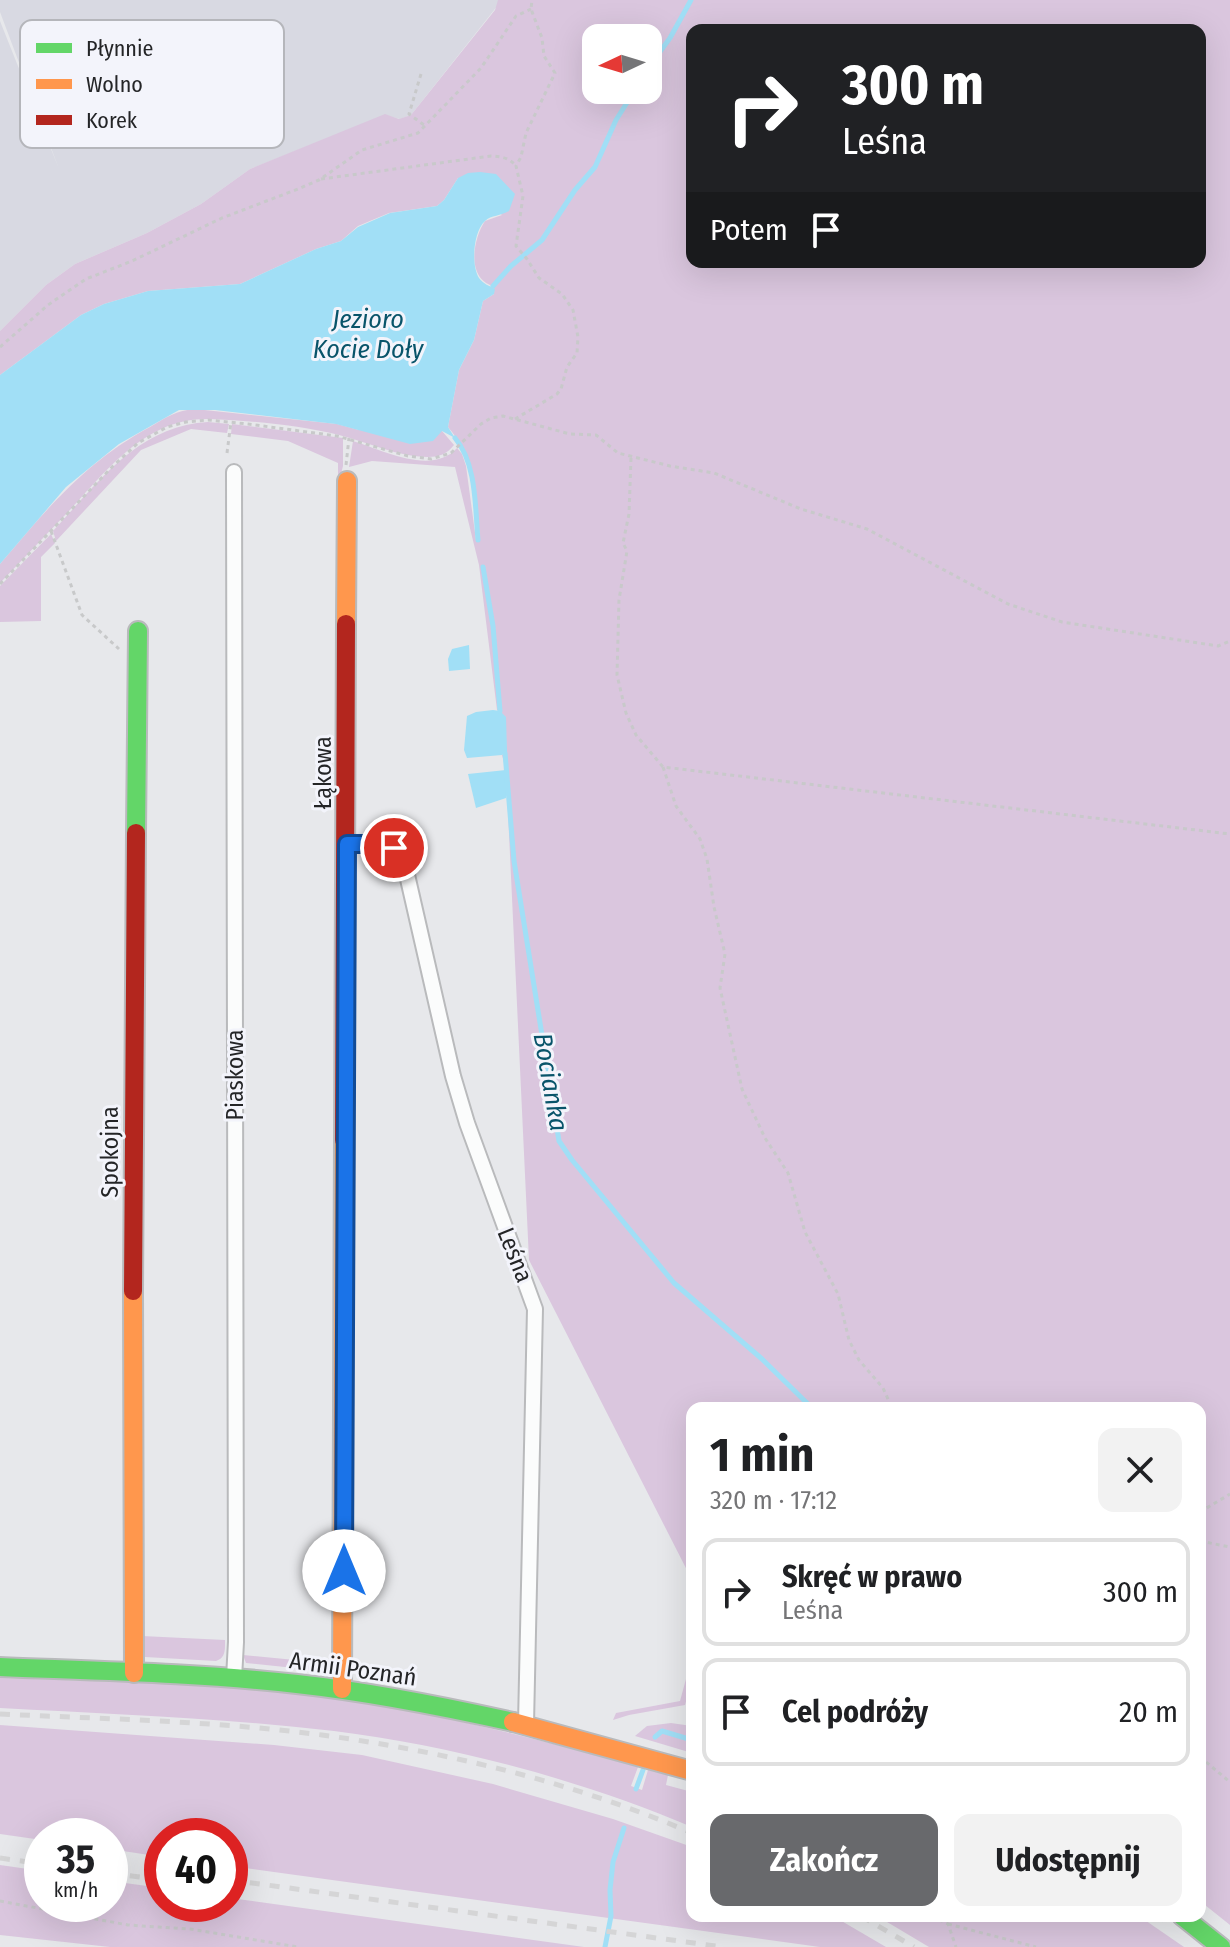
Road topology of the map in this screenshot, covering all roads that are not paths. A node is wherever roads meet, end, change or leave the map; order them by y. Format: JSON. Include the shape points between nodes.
{"nodes":[{"id":1,"x":234,"y":472,"type":"dead end"},
{"id":2,"x":346,"y":474,"type":"road end"},
{"id":3,"x":138,"y":631,"type":"dead end"},
{"id":4,"x":347,"y":844,"type":"junction"},
{"id":5,"x":0,"y":1667,"type":"edge"},
{"id":6,"x":134,"y":1673,"type":"junction"},
{"id":7,"x":234,"y":1678,"type":"junction"},
{"id":8,"x":342,"y":1689,"type":"junction"},
{"id":9,"x":526,"y":1724,"type":"junction"},
{"id":10,"x":686,"y":1769,"type":"edge"},
{"id":11,"x":1190,"y":1922,"type":"edge"},
{"id":12,"x":1221,"y":1947,"type":"edge"}],
"edges":[{"from":1,"to":7,"type":"street","name":"Piaskowa"},
{"from":2,"to":4,"type":"street","name":"Łąkowa"},
{"from":3,"to":6,"type":"street","name":"Spokojna"},
{"from":4,"to":8,"type":"street","name":"Łąkowa"},
{"from":4,"to":9,"type":"street","name":"Leśna","via":[[387,844],[405,866],[453,1076],[535,1309]]},
{"from":5,"to":6,"type":"street","name":"Armii Poznań"},
{"from":6,"to":7,"type":"street","name":"Armii Poznań"},
{"from":7,"to":8,"type":"street","name":"Armii Poznań"},
{"from":8,"to":9,"type":"street","name":"Armii Poznań"},
{"from":9,"to":10,"type":"street","name":"Armii Poznań"},
{"from":11,"to":12,"type":"street"}]}
